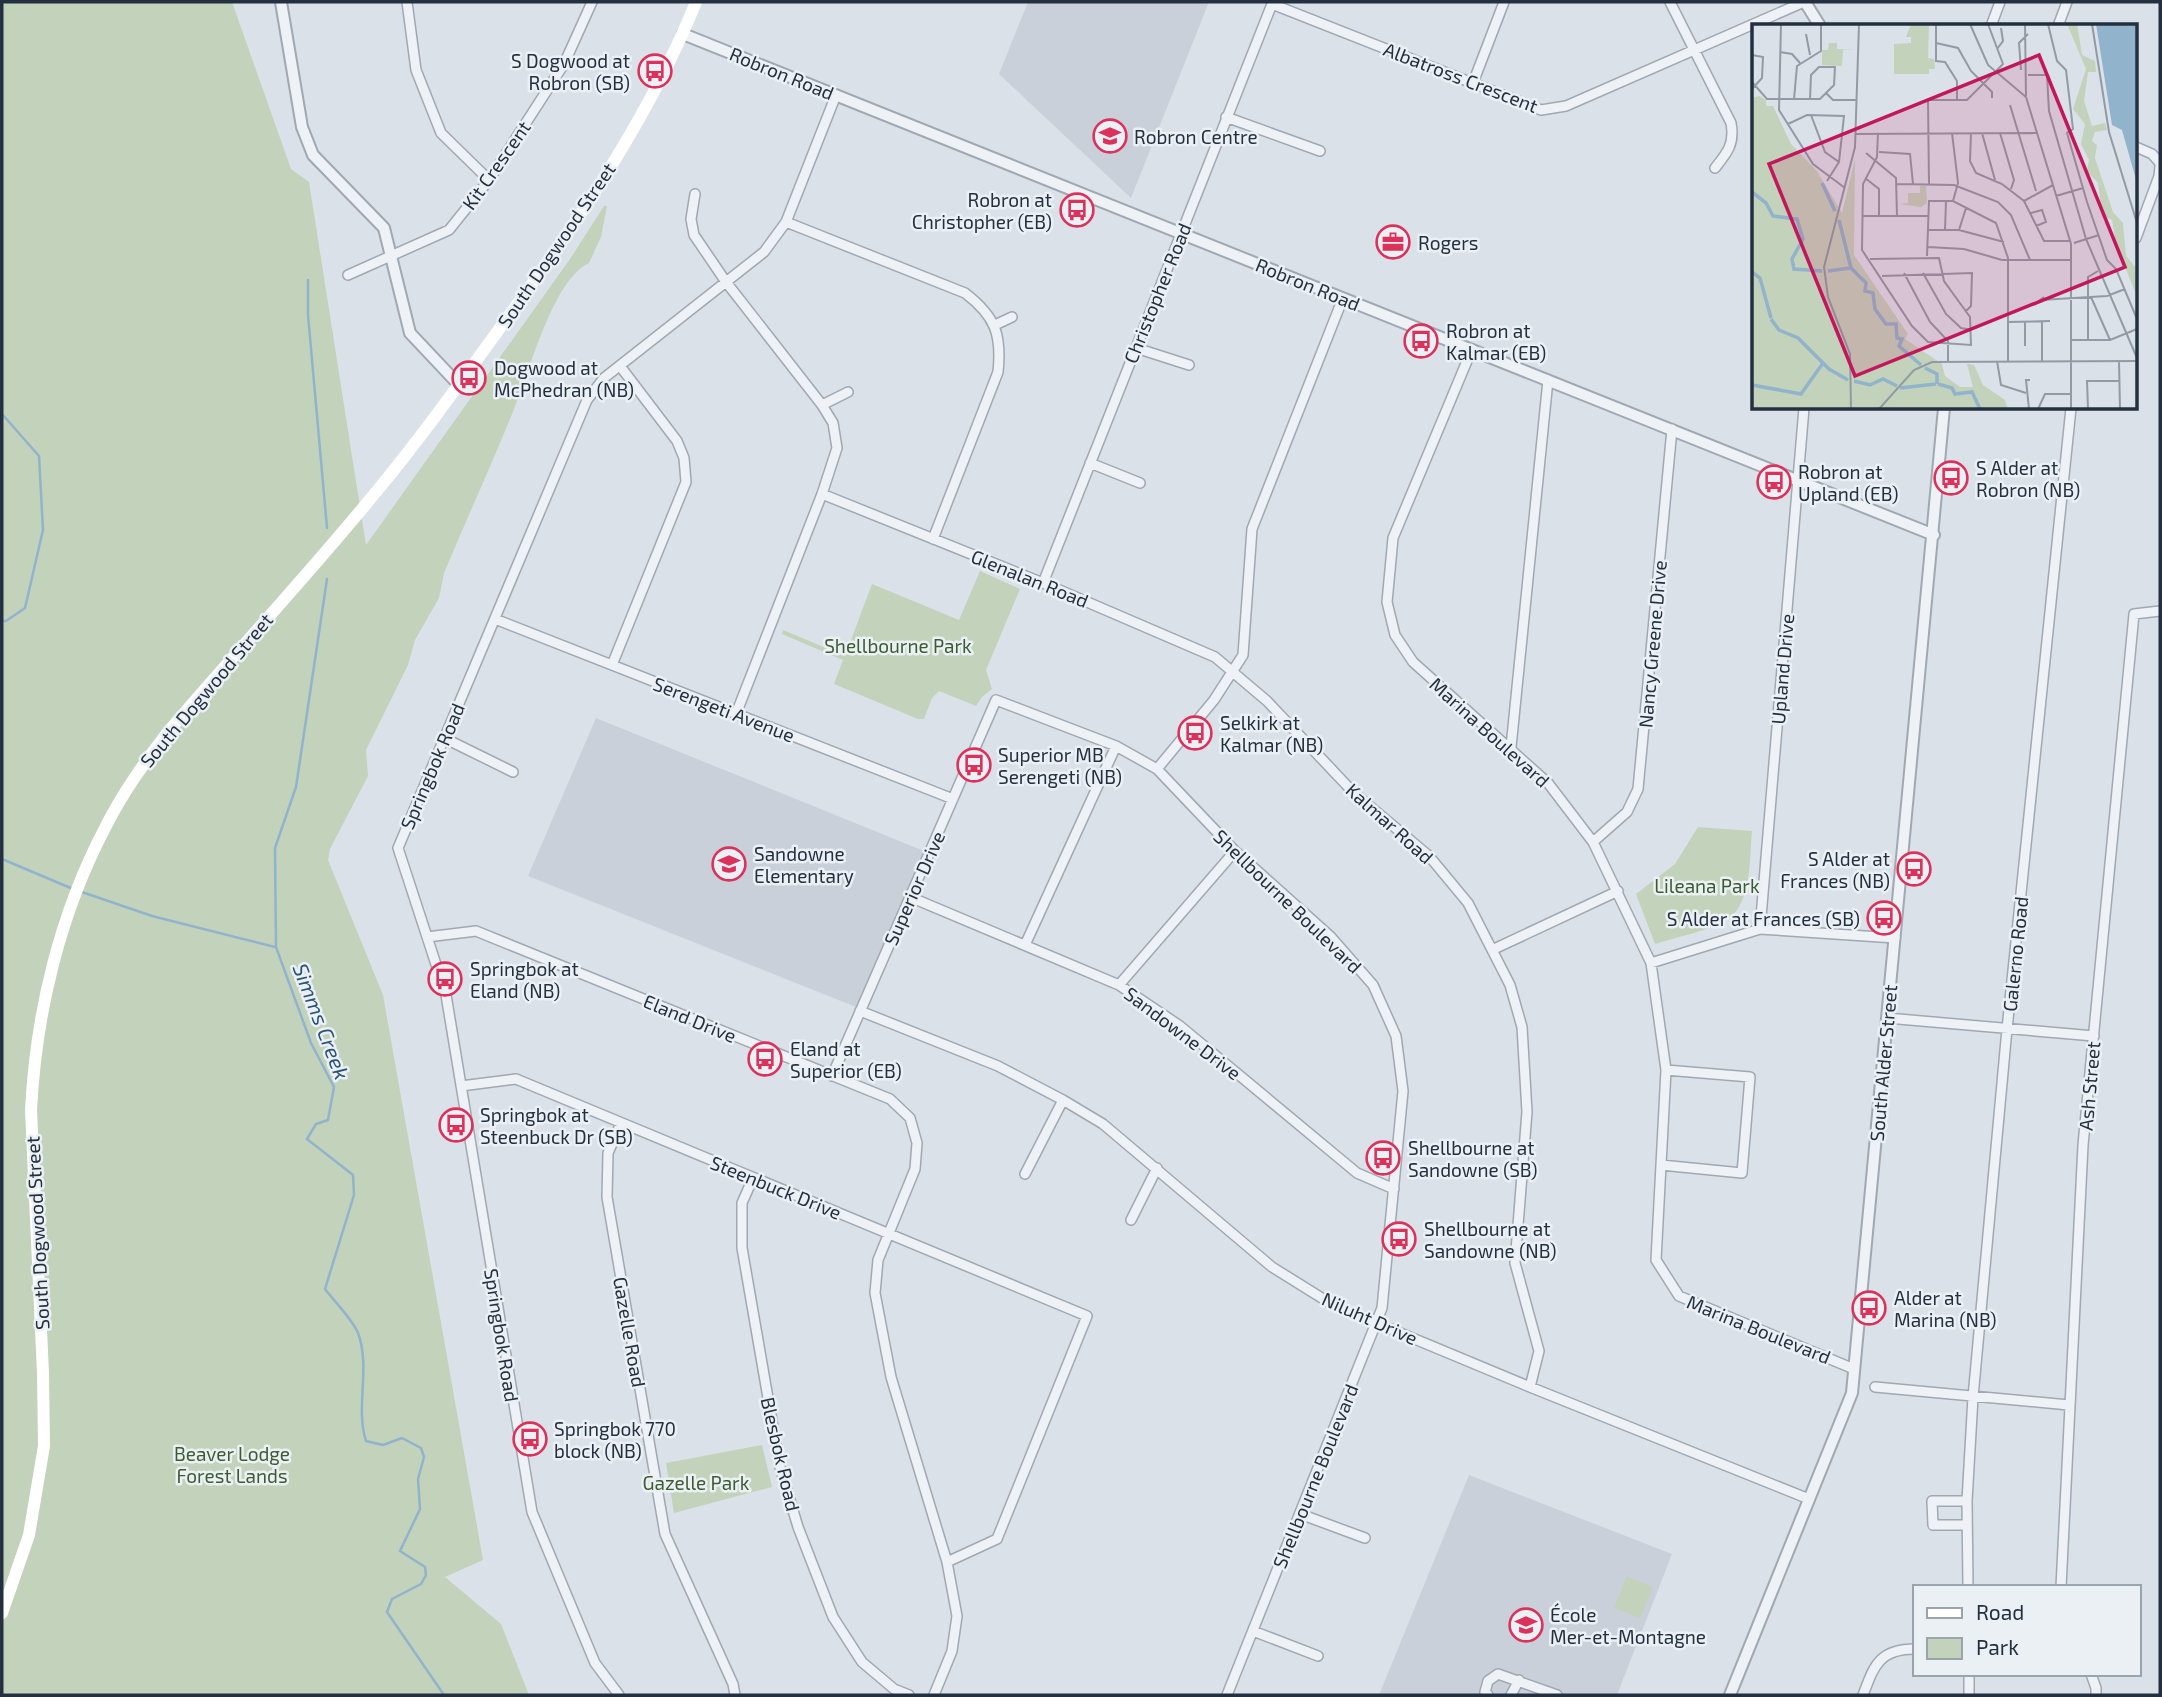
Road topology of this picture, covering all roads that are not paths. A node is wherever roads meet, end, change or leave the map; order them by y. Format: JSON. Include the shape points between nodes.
{"nodes":[{"id":1,"x":281,"y":2,"type":"edge"},
{"id":2,"x":407,"y":2,"type":"edge"},
{"id":3,"x":592,"y":2,"type":"edge"},
{"id":4,"x":696,"y":2,"type":"edge"},
{"id":5,"x":1504,"y":2,"type":"edge"},
{"id":6,"x":1670,"y":2,"type":"edge"},
{"id":7,"x":1805,"y":2,"type":"edge"},
{"id":8,"x":2000,"y":2,"type":"edge"},
{"id":9,"x":2067,"y":2,"type":"edge"},
{"id":10,"x":1272,"y":4,"type":"joint"},
{"id":11,"x":1755,"y":24,"type":"edge"},
{"id":12,"x":1819,"y":24,"type":"edge"},
{"id":13,"x":1992,"y":24,"type":"edge"},
{"id":14,"x":2058,"y":24,"type":"edge"},
{"id":15,"x":1752,"y":25,"type":"edge"},
{"id":16,"x":683,"y":34,"type":"junction"},
{"id":17,"x":1693,"y":51,"type":"junction"},
{"id":18,"x":1473,"y":83,"type":"junction"},
{"id":19,"x":836,"y":95,"type":"junction"},
{"id":20,"x":1226,"y":117,"type":"junction"},
{"id":21,"x":2138,"y":149,"type":"edge"},
{"id":22,"x":1320,"y":151,"type":"dead end"},
{"id":23,"x":2160,"y":165,"type":"edge"},
{"id":24,"x":1714,"y":168,"type":"dead end"},
{"id":25,"x":489,"y":180,"type":"junction"},
{"id":26,"x":695,"y":194,"type":"dead end"},
{"id":27,"x":786,"y":222,"type":"junction"},
{"id":28,"x":1181,"y":233,"type":"junction"},
{"id":29,"x":2138,"y":233,"type":"edge"},
{"id":30,"x":391,"y":256,"type":"junction"},
{"id":31,"x":348,"y":275,"type":"dead end"},
{"id":32,"x":726,"y":282,"type":"junction"},
{"id":33,"x":1343,"y":298,"type":"junction"},
{"id":34,"x":1012,"y":317,"type":"dead end"},
{"id":35,"x":995,"y":325,"type":"junction"},
{"id":36,"x":1136,"y":348,"type":"junction"},
{"id":37,"x":1472,"y":349,"type":"junction"},
{"id":38,"x":1189,"y":365,"type":"dead end"},
{"id":39,"x":620,"y":366,"type":"junction"},
{"id":40,"x":1548,"y":380,"type":"junction"},
{"id":41,"x":459,"y":385,"type":"junction"},
{"id":42,"x":848,"y":392,"type":"dead end"},
{"id":43,"x":822,"y":405,"type":"junction"},
{"id":44,"x":1804,"y":410,"type":"edge"},
{"id":45,"x":1944,"y":410,"type":"edge"},
{"id":46,"x":2071,"y":410,"type":"edge"},
{"id":47,"x":1672,"y":429,"type":"junction"},
{"id":48,"x":1090,"y":463,"type":"junction"},
{"id":49,"x":1799,"y":480,"type":"junction"},
{"id":50,"x":1140,"y":483,"type":"dead end"},
{"id":51,"x":822,"y":494,"type":"junction"},
{"id":52,"x":1934,"y":534,"type":"junction"},
{"id":53,"x":933,"y":539,"type":"junction"},
{"id":54,"x":1043,"y":583,"type":"junction"},
{"id":55,"x":2160,"y":611,"type":"edge"},
{"id":56,"x":495,"y":619,"type":"junction"},
{"id":57,"x":612,"y":665,"type":"junction"},
{"id":58,"x":1232,"y":671,"type":"junction"},
{"id":59,"x":996,"y":700,"type":"joint"},
{"id":60,"x":736,"y":714,"type":"junction"},
{"id":61,"x":444,"y":738,"type":"junction"},
{"id":62,"x":1116,"y":746,"type":"junction"},
{"id":63,"x":1511,"y":747,"type":"junction"},
{"id":64,"x":1157,"y":769,"type":"junction"},
{"id":65,"x":513,"y":772,"type":"dead end"},
{"id":66,"x":953,"y":799,"type":"junction"},
{"id":67,"x":1593,"y":842,"type":"junction"},
{"id":68,"x":1235,"y":851,"type":"junction"},
{"id":69,"x":1618,"y":891,"type":"junction"},
{"id":70,"x":910,"y":897,"type":"junction"},
{"id":71,"x":1760,"y":929,"type":"junction"},
{"id":72,"x":427,"y":937,"type":"junction"},
{"id":73,"x":1895,"y":938,"type":"junction"},
{"id":74,"x":1025,"y":945,"type":"junction"},
{"id":75,"x":1494,"y":949,"type":"junction"},
{"id":76,"x":1651,"y":963,"type":"junction"},
{"id":77,"x":1119,"y":985,"type":"junction"},
{"id":78,"x":860,"y":1011,"type":"junction"},
{"id":79,"x":1887,"y":1018,"type":"junction"},
{"id":80,"x":2007,"y":1029,"type":"junction"},
{"id":81,"x":2094,"y":1036,"type":"junction"},
{"id":82,"x":1666,"y":1070,"type":"junction"},
{"id":83,"x":832,"y":1076,"type":"junction"},
{"id":84,"x":461,"y":1086,"type":"junction"},
{"id":85,"x":1063,"y":1100,"type":"junction"},
{"id":86,"x":621,"y":1123,"type":"junction"},
{"id":87,"x":1661,"y":1165,"type":"junction"},
{"id":88,"x":1157,"y":1168,"type":"junction"},
{"id":89,"x":1026,"y":1174,"type":"dead end"},
{"id":90,"x":753,"y":1178,"type":"junction"},
{"id":91,"x":1394,"y":1189,"type":"junction"},
{"id":92,"x":1131,"y":1220,"type":"dead end"},
{"id":93,"x":887,"y":1233,"type":"junction"},
{"id":94,"x":1376,"y":1322,"type":"junction"},
{"id":95,"x":1854,"y":1368,"type":"junction"},
{"id":96,"x":1530,"y":1387,"type":"junction"},
{"id":97,"x":1875,"y":1387,"type":"dead end"},
{"id":98,"x":1973,"y":1397,"type":"junction"},
{"id":99,"x":2069,"y":1405,"type":"junction"},
{"id":100,"x":1809,"y":1499,"type":"junction"},
{"id":101,"x":1967,"y":1501,"type":"junction"},
{"id":102,"x":1300,"y":1514,"type":"junction"},
{"id":103,"x":1967,"y":1525,"type":"junction"},
{"id":104,"x":1365,"y":1538,"type":"dead end"},
{"id":105,"x":947,"y":1562,"type":"junction"},
{"id":106,"x":1968,"y":1585,"type":"edge"},
{"id":107,"x":2061,"y":1585,"type":"edge"},
{"id":108,"x":2,"y":1613,"type":"edge"},
{"id":109,"x":1253,"y":1631,"type":"junction"},
{"id":110,"x":1913,"y":1649,"type":"edge"},
{"id":111,"x":1318,"y":1656,"type":"dead end"},
{"id":112,"x":1969,"y":1676,"type":"edge"},
{"id":113,"x":2092,"y":1676,"type":"edge"},
{"id":114,"x":1519,"y":1681,"type":"junction"},
{"id":115,"x":619,"y":1695,"type":"edge"},
{"id":116,"x":735,"y":1695,"type":"edge"},
{"id":117,"x":909,"y":1695,"type":"edge"},
{"id":118,"x":934,"y":1695,"type":"edge"},
{"id":119,"x":1227,"y":1695,"type":"edge"},
{"id":120,"x":1488,"y":1695,"type":"edge"},
{"id":121,"x":1511,"y":1695,"type":"edge"},
{"id":122,"x":1556,"y":1695,"type":"edge"},
{"id":123,"x":1730,"y":1695,"type":"edge"},
{"id":124,"x":1863,"y":1695,"type":"edge"},
{"id":125,"x":1969,"y":1695,"type":"edge"},
{"id":126,"x":2096,"y":1695,"type":"edge"}],
"edges":[{"from":1,"to":30,"type":"street","via":[[302,127],[313,155],[384,228]]},
{"from":2,"to":25,"type":"street","via":[[416,70],[441,133]]},
{"from":3,"to":25,"type":"street","name":"Kit Crescent","via":[[564,64]]},
{"from":4,"to":16,"type":"main road","name":"South Dogwood Street"},
{"from":5,"to":18,"type":"street"},
{"from":6,"to":17,"type":"street"},
{"from":7,"to":11,"type":"street","name":"Albatross Crescent"},
{"from":7,"to":12,"type":"street"},
{"from":8,"to":13,"type":"street"},
{"from":9,"to":14,"type":"street"},
{"from":10,"to":18,"type":"street","name":"Albatross Crescent"},
{"from":10,"to":20,"type":"street","name":"Christopher Road"},
{"from":15,"to":17,"type":"street","name":"Albatross Crescent"},
{"from":16,"to":19,"type":"street","name":"Robron Road"},
{"from":16,"to":41,"type":"main road","name":"South Dogwood Street","via":[[637,125],[594,194]]},
{"from":17,"to":18,"type":"street","name":"Albatross Crescent","via":[[1566,106],[1541,110]]},
{"from":17,"to":24,"type":"street","via":[[1731,123],[1734,138]]},
{"from":19,"to":27,"type":"street","name":"Springbok Road"},
{"from":19,"to":28,"type":"street","name":"Robron Road"},
{"from":20,"to":22,"type":"street"},
{"from":20,"to":28,"type":"street","name":"Christopher Road"},
{"from":21,"to":23,"type":"street","via":[[2152,154]]},
{"from":23,"to":29,"type":"street"},
{"from":25,"to":30,"type":"street","name":"Kit Crescent","via":[[449,230]]},
{"from":26,"to":32,"type":"street","via":[[694,235]]},
{"from":27,"to":32,"type":"street","name":"Springbok Road","via":[[764,252]]},
{"from":27,"to":35,"type":"street","via":[[965,293],[982,306]]},
{"from":28,"to":33,"type":"street","name":"Robron Road"},
{"from":28,"to":36,"type":"street","name":"Christopher Road"},
{"from":30,"to":31,"type":"street","name":"Kit Crescent"},
{"from":30,"to":41,"type":"street","via":[[410,333]]},
{"from":32,"to":39,"type":"street","name":"Springbok Road"},
{"from":32,"to":43,"type":"street"},
{"from":33,"to":37,"type":"street","name":"Robron Road"},
{"from":33,"to":58,"type":"street","via":[[1252,529],[1243,655]]},
{"from":34,"to":35,"type":"street"},
{"from":35,"to":53,"type":"street","via":[[1001,349],[998,372]]},
{"from":36,"to":38,"type":"street"},
{"from":36,"to":48,"type":"street","name":"Christopher Road"},
{"from":37,"to":40,"type":"street","name":"Robron Road"},
{"from":37,"to":63,"type":"street","name":"Marina Boulevard","via":[[1393,538],[1387,602],[1395,635],[1413,662]]},
{"from":39,"to":56,"type":"street","name":"Springbok Road","via":[[587,400]]},
{"from":39,"to":57,"type":"street","via":[[677,441],[686,482]]},
{"from":40,"to":47,"type":"street","name":"Robron Road"},
{"from":40,"to":63,"type":"street"},
{"from":41,"to":108,"type":"main road","name":"South Dogwood Street","via":[[371,498],[167,732],[136,774],[106,825],[64,925],[44,1005],[31,1110],[44,1446],[29,1535]]},
{"from":42,"to":43,"type":"street"},
{"from":43,"to":51,"type":"street","via":[[834,423],[837,448]]},
{"from":44,"to":49,"type":"street","name":"Upland Drive"},
{"from":45,"to":52,"type":"street","name":"South Alder Street"},
{"from":46,"to":80,"type":"street","name":"Galerno Road"},
{"from":47,"to":49,"type":"street","name":"Robron Road"},
{"from":47,"to":67,"type":"street","name":"Nancy Greene Drive","via":[[1638,789],[1627,812]]},
{"from":48,"to":50,"type":"street"},
{"from":48,"to":54,"type":"street","name":"Christopher Road"},
{"from":49,"to":52,"type":"street","name":"Robron Road"},
{"from":49,"to":71,"type":"street","name":"Upland Drive"},
{"from":51,"to":53,"type":"street","name":"Glenalan Road"},
{"from":51,"to":60,"type":"street"},
{"from":52,"to":73,"type":"street","name":"South Alder Street"},
{"from":53,"to":54,"type":"street","name":"Glenalan Road"},
{"from":54,"to":58,"type":"street","name":"Glenalan Road","via":[[1215,657]]},
{"from":55,"to":81,"type":"street","name":"Ash Street","via":[[2134,614]]},
{"from":56,"to":57,"type":"street","name":"Serengeti Avenue"},
{"from":56,"to":61,"type":"street","name":"Springbok Road"},
{"from":57,"to":60,"type":"street","name":"Serengeti Avenue"},
{"from":58,"to":64,"type":"street"},
{"from":58,"to":75,"type":"street","name":"Kalmar Road","via":[[1267,701],[1353,792],[1429,856],[1468,902]]},
{"from":59,"to":62,"type":"street","name":"Shellbourne Boulevard"},
{"from":59,"to":66,"type":"street","name":"Superior Drive"},
{"from":60,"to":66,"type":"street","name":"Serengeti Avenue"},
{"from":61,"to":65,"type":"street"},
{"from":61,"to":72,"type":"street","name":"Springbok Road","via":[[398,848]]},
{"from":62,"to":64,"type":"street","name":"Shellbourne Boulevard"},
{"from":62,"to":74,"type":"street"},
{"from":63,"to":67,"type":"street","name":"Marina Boulevard","via":[[1548,783]]},
{"from":64,"to":68,"type":"street","name":"Shellbourne Boulevard"},
{"from":66,"to":70,"type":"street","name":"Superior Drive"},
{"from":67,"to":69,"type":"street","name":"Marina Boulevard"},
{"from":68,"to":77,"type":"street"},
{"from":68,"to":91,"type":"street","name":"Shellbourne Boulevard","via":[[1331,936],[1374,985],[1396,1036],[1403,1091]]},
{"from":69,"to":75,"type":"street"},
{"from":69,"to":76,"type":"street","name":"Marina Boulevard"},
{"from":70,"to":74,"type":"street","name":"Sandowne Drive"},
{"from":70,"to":78,"type":"street","name":"Superior Drive"},
{"from":71,"to":73,"type":"street"},
{"from":71,"to":76,"type":"street"},
{"from":72,"to":83,"type":"street","name":"Eland Drive","via":[[476,931]]},
{"from":72,"to":84,"type":"street","name":"Springbok Road","via":[[446,995]]},
{"from":73,"to":79,"type":"street","name":"South Alder Street"},
{"from":74,"to":77,"type":"street","name":"Sandowne Drive"},
{"from":75,"to":96,"type":"street","name":"Kalmar Road","via":[[1522,1027],[1527,1112],[1515,1263],[1539,1351]]},
{"from":76,"to":82,"type":"street","name":"Marina Boulevard"},
{"from":77,"to":91,"type":"street","name":"Sandowne Drive","via":[[1180,1026],[1357,1173]]},
{"from":78,"to":83,"type":"street","name":"Superior Drive"},
{"from":78,"to":85,"type":"street","name":"Niluht Drive","via":[[998,1066]]},
{"from":79,"to":80,"type":"street"},
{"from":79,"to":95,"type":"street","name":"South Alder Street"},
{"from":80,"to":81,"type":"street"},
{"from":80,"to":98,"type":"street","name":"Galerno Road"},
{"from":81,"to":99,"type":"street","name":"Ash Street","via":[[2083,1145]]},
{"from":82,"to":87,"type":"street","name":"Marina Boulevard"},
{"from":82,"to":87,"type":"street","via":[[1750,1077],[1742,1173]]},
{"from":83,"to":93,"type":"street","name":"Eland Drive","via":[[890,1099],[910,1118],[917,1143],[915,1169]]},
{"from":84,"to":86,"type":"street","name":"Steenbuck Drive","via":[[516,1079]]},
{"from":84,"to":115,"type":"street","name":"Springbok Road","via":[[532,1511],[595,1663]]},
{"from":85,"to":88,"type":"street","name":"Niluht Drive","via":[[1103,1124]]},
{"from":85,"to":89,"type":"street"},
{"from":86,"to":90,"type":"street","name":"Steenbuck Drive"},
{"from":86,"to":116,"type":"street","name":"Gazelle Road","via":[[608,1153],[607,1197],[665,1534]]},
{"from":87,"to":95,"type":"street","name":"Marina Boulevard","via":[[1656,1260],[1679,1296]]},
{"from":88,"to":92,"type":"street"},
{"from":88,"to":94,"type":"street","name":"Niluht Drive","via":[[1272,1267],[1333,1304]]},
{"from":90,"to":93,"type":"street","name":"Steenbuck Drive"},
{"from":90,"to":117,"type":"street","name":"Blesbok Road","via":[[742,1203],[742,1248],[780,1467],[798,1527],[833,1617],[862,1662],[894,1689]]},
{"from":91,"to":94,"type":"street","name":"Shellbourne Boulevard","via":[[1382,1308]]},
{"from":93,"to":105,"type":"street","name":"Eland Drive","via":[[878,1260],[875,1293],[891,1377]]},
{"from":93,"to":105,"type":"street","name":"Steenbuck Drive","via":[[1087,1316],[997,1539]]},
{"from":94,"to":96,"type":"street","name":"Niluht Drive"},
{"from":94,"to":102,"type":"street","name":"Shellbourne Boulevard"},
{"from":95,"to":100,"type":"street","name":"South Alder Street","via":[[1852,1393]]},
{"from":96,"to":100,"type":"street","name":"Niluht Drive"},
{"from":97,"to":98,"type":"street"},
{"from":98,"to":99,"type":"street"},
{"from":98,"to":101,"type":"street","name":"Galerno Road"},
{"from":99,"to":107,"type":"street","name":"Ash Street"},
{"from":100,"to":123,"type":"street","name":"South Alder Street"},
{"from":101,"to":103,"type":"street","name":"Galerno Road"},
{"from":101,"to":103,"type":"street","via":[[1932,1501],[1933,1525]]},
{"from":102,"to":104,"type":"street"},
{"from":102,"to":109,"type":"street","name":"Shellbourne Boulevard"},
{"from":103,"to":106,"type":"street","name":"Galerno Road"},
{"from":105,"to":118,"type":"street","via":[[957,1616],[952,1651]]},
{"from":109,"to":111,"type":"street"},
{"from":109,"to":119,"type":"street","name":"Shellbourne Boulevard"},
{"from":110,"to":124,"type":"street","via":[[1887,1654],[1874,1666]]},
{"from":112,"to":125,"type":"street"},
{"from":113,"to":126,"type":"street"},
{"from":114,"to":120,"type":"street","via":[[1498,1674],[1488,1681]]},
{"from":114,"to":121,"type":"street"},
{"from":114,"to":122,"type":"street"}]}
